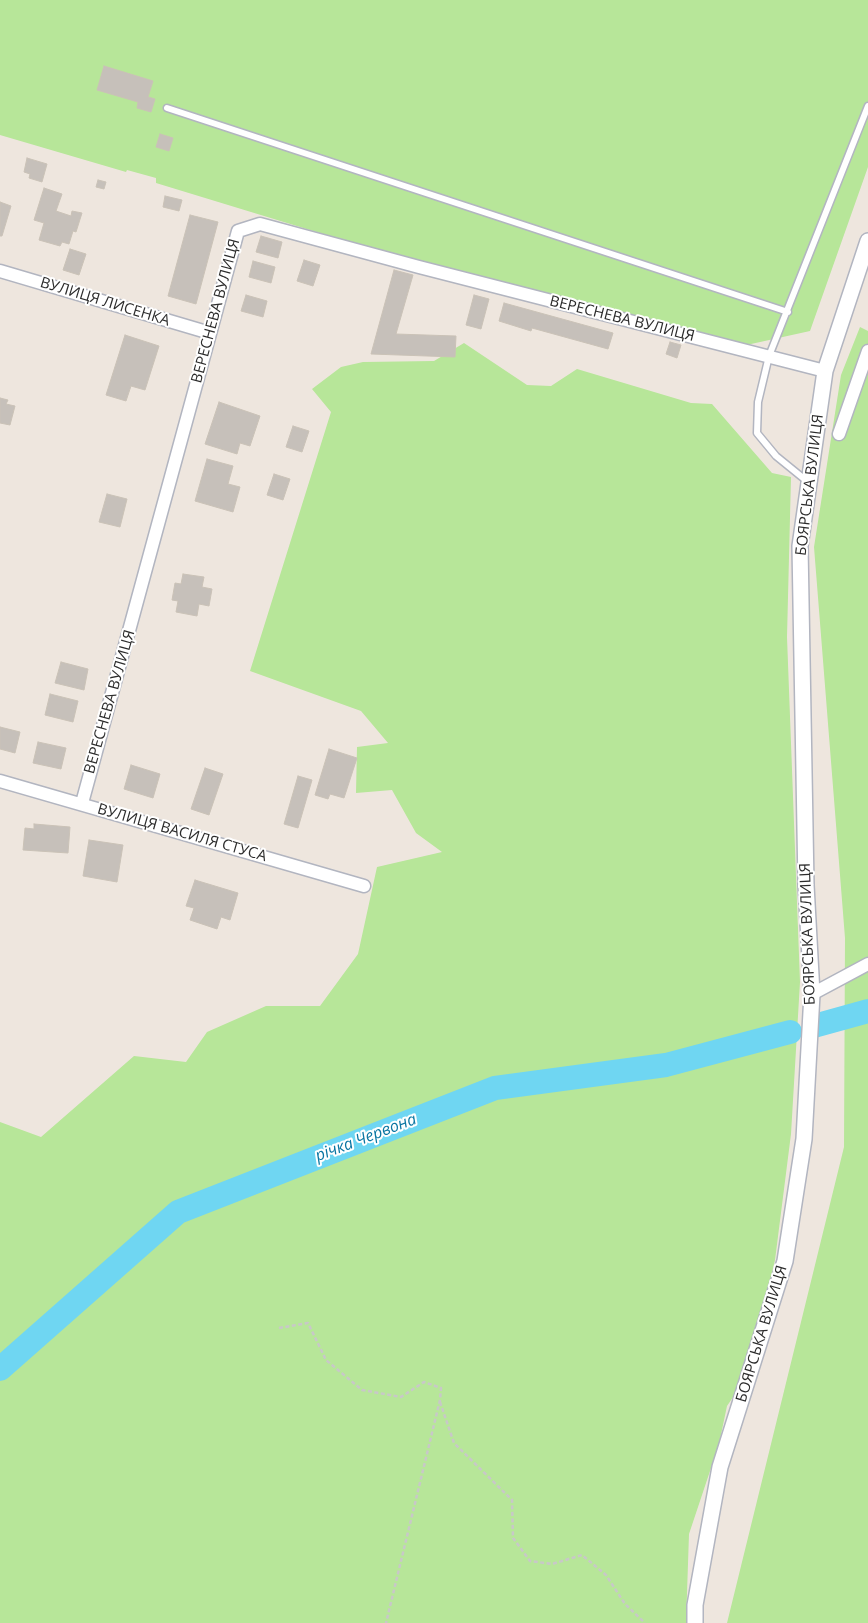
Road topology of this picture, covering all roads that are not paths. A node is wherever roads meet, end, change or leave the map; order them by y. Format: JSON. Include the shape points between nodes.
{"nodes":[{"id":1,"x":868,"y":106,"type":"edge"},
{"id":2,"x":167,"y":108,"type":"dead end"},
{"id":3,"x":868,"y":241,"type":"edge"},
{"id":4,"x":0,"y":271,"type":"edge"},
{"id":5,"x":788,"y":312,"type":"junction"},
{"id":6,"x":210,"y":333,"type":"junction"},
{"id":7,"x":868,"y":351,"type":"edge"},
{"id":8,"x":769,"y":356,"type":"junction"},
{"id":9,"x":825,"y":372,"type":"junction"},
{"id":10,"x":839,"y":434,"type":"dead end"},
{"id":11,"x":808,"y":482,"type":"junction"},
{"id":12,"x":0,"y":781,"type":"edge"},
{"id":13,"x":82,"y":804,"type":"junction"},
{"id":14,"x":364,"y":886,"type":"dead end"},
{"id":15,"x":868,"y":964,"type":"edge"},
{"id":16,"x":812,"y":994,"type":"junction"},
{"id":17,"x":695,"y":1623,"type":"edge"}],
"edges":[{"from":1,"to":5,"type":"lane"},
{"from":2,"to":5,"type":"lane"},
{"from":3,"to":9,"type":"street","name":"БОЯРСЬКА ВУЛИЦЯ"},
{"from":4,"to":6,"type":"street","name":"ВУЛИЦЯ ЛИСЕНКА"},
{"from":5,"to":8,"type":"lane"},
{"from":6,"to":8,"type":"street","name":"ВЕРЕСНЕВА ВУЛИЦЯ","via":[[238,231],[260,224]]},
{"from":6,"to":13,"type":"street","name":"ВЕРЕСНЕВА ВУЛИЦЯ"},
{"from":7,"to":10,"type":"street"},
{"from":8,"to":9,"type":"street","name":"ВЕРЕСНЕВА ВУЛИЦЯ"},
{"from":8,"to":11,"type":"lane","via":[[758,402],[757,433],[776,456]]},
{"from":9,"to":11,"type":"street","name":"БОЯРСЬКА ВУЛИЦЯ"},
{"from":11,"to":16,"type":"street","name":"БОЯРСЬКА ВУЛИЦЯ","via":[[800,546],[806,875]]},
{"from":12,"to":13,"type":"street","name":"ВУЛИЦЯ ВАСИЛЯ СТУСА"},
{"from":13,"to":14,"type":"street","name":"ВУЛИЦЯ ВАСИЛЯ СТУСА"},
{"from":15,"to":16,"type":"street"},
{"from":16,"to":17,"type":"street","name":"БОЯРСЬКА ВУЛИЦЯ","via":[[804,1139],[785,1261],[720,1467],[695,1605]]}]}
